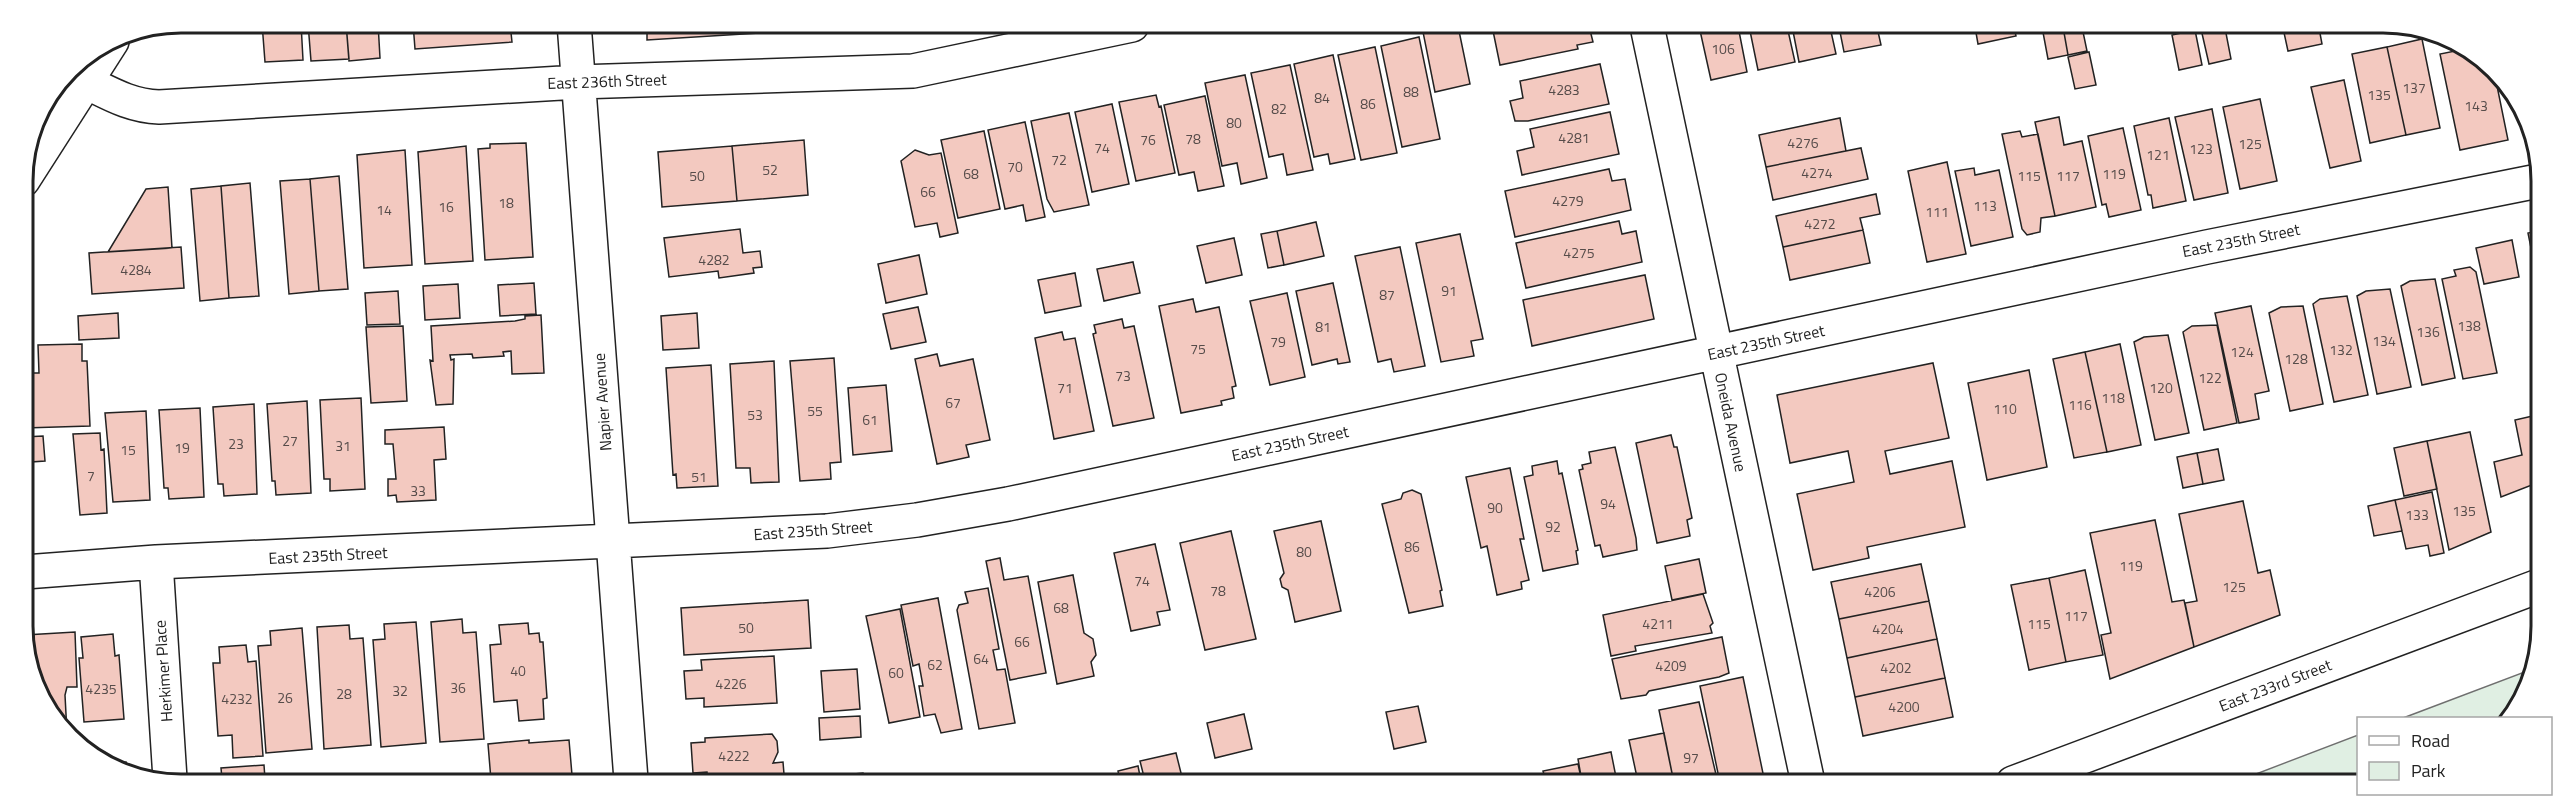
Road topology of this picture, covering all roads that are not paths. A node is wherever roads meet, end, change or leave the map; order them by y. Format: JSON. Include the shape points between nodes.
{"nodes":[{"id":1,"x":575,"y":33,"type":"edge"},
{"id":2,"x":1094,"y":33,"type":"edge"},
{"id":3,"x":1648,"y":33,"type":"edge"},
{"id":4,"x":101,"y":57,"type":"edge"},
{"id":5,"x":84,"y":81,"type":"junction"},
{"id":6,"x":578,"y":82,"type":"junction"},
{"id":7,"x":34,"y":162,"type":"edge"},
{"id":8,"x":2531,"y":182,"type":"edge"},
{"id":9,"x":1716,"y":352,"type":"junction"},
{"id":10,"x":613,"y":542,"type":"junction"},
{"id":11,"x":156,"y":562,"type":"junction"},
{"id":12,"x":33,"y":571,"type":"edge"},
{"id":13,"x":2531,"y":589,"type":"edge"},
{"id":14,"x":170,"y":773,"type":"edge"},
{"id":15,"x":631,"y":774,"type":"edge"},
{"id":16,"x":1806,"y":774,"type":"edge"},
{"id":17,"x":2037,"y":774,"type":"edge"}],
"edges":[{"from":1,"to":6,"type":"street","name":"Napier Avenue"},
{"from":2,"to":6,"type":"street","name":"East 236th Street","via":[[913,71]]},
{"from":3,"to":9,"type":"street","name":"Oneida Avenue"},
{"from":4,"to":5,"type":"street"},
{"from":5,"to":6,"type":"street","name":"East 236th Street","via":[[126,102],[159,107]]},
{"from":5,"to":7,"type":"street"},
{"from":6,"to":10,"type":"street","name":"Napier Avenue"},
{"from":8,"to":9,"type":"street","name":"East 235th Street"},
{"from":9,"to":10,"type":"street","name":"East 235th Street","via":[[960,513],[827,531]]},
{"from":9,"to":16,"type":"street","name":"Oneida Avenue"},
{"from":10,"to":11,"type":"street","name":"East 235th Street"},
{"from":10,"to":15,"type":"street","name":"Napier Avenue"},
{"from":11,"to":12,"type":"street","name":"East 235th Street"},
{"from":11,"to":14,"type":"street","name":"Herkimer Place"},
{"from":13,"to":17,"type":"street","name":"East 233rd Street"}]}
